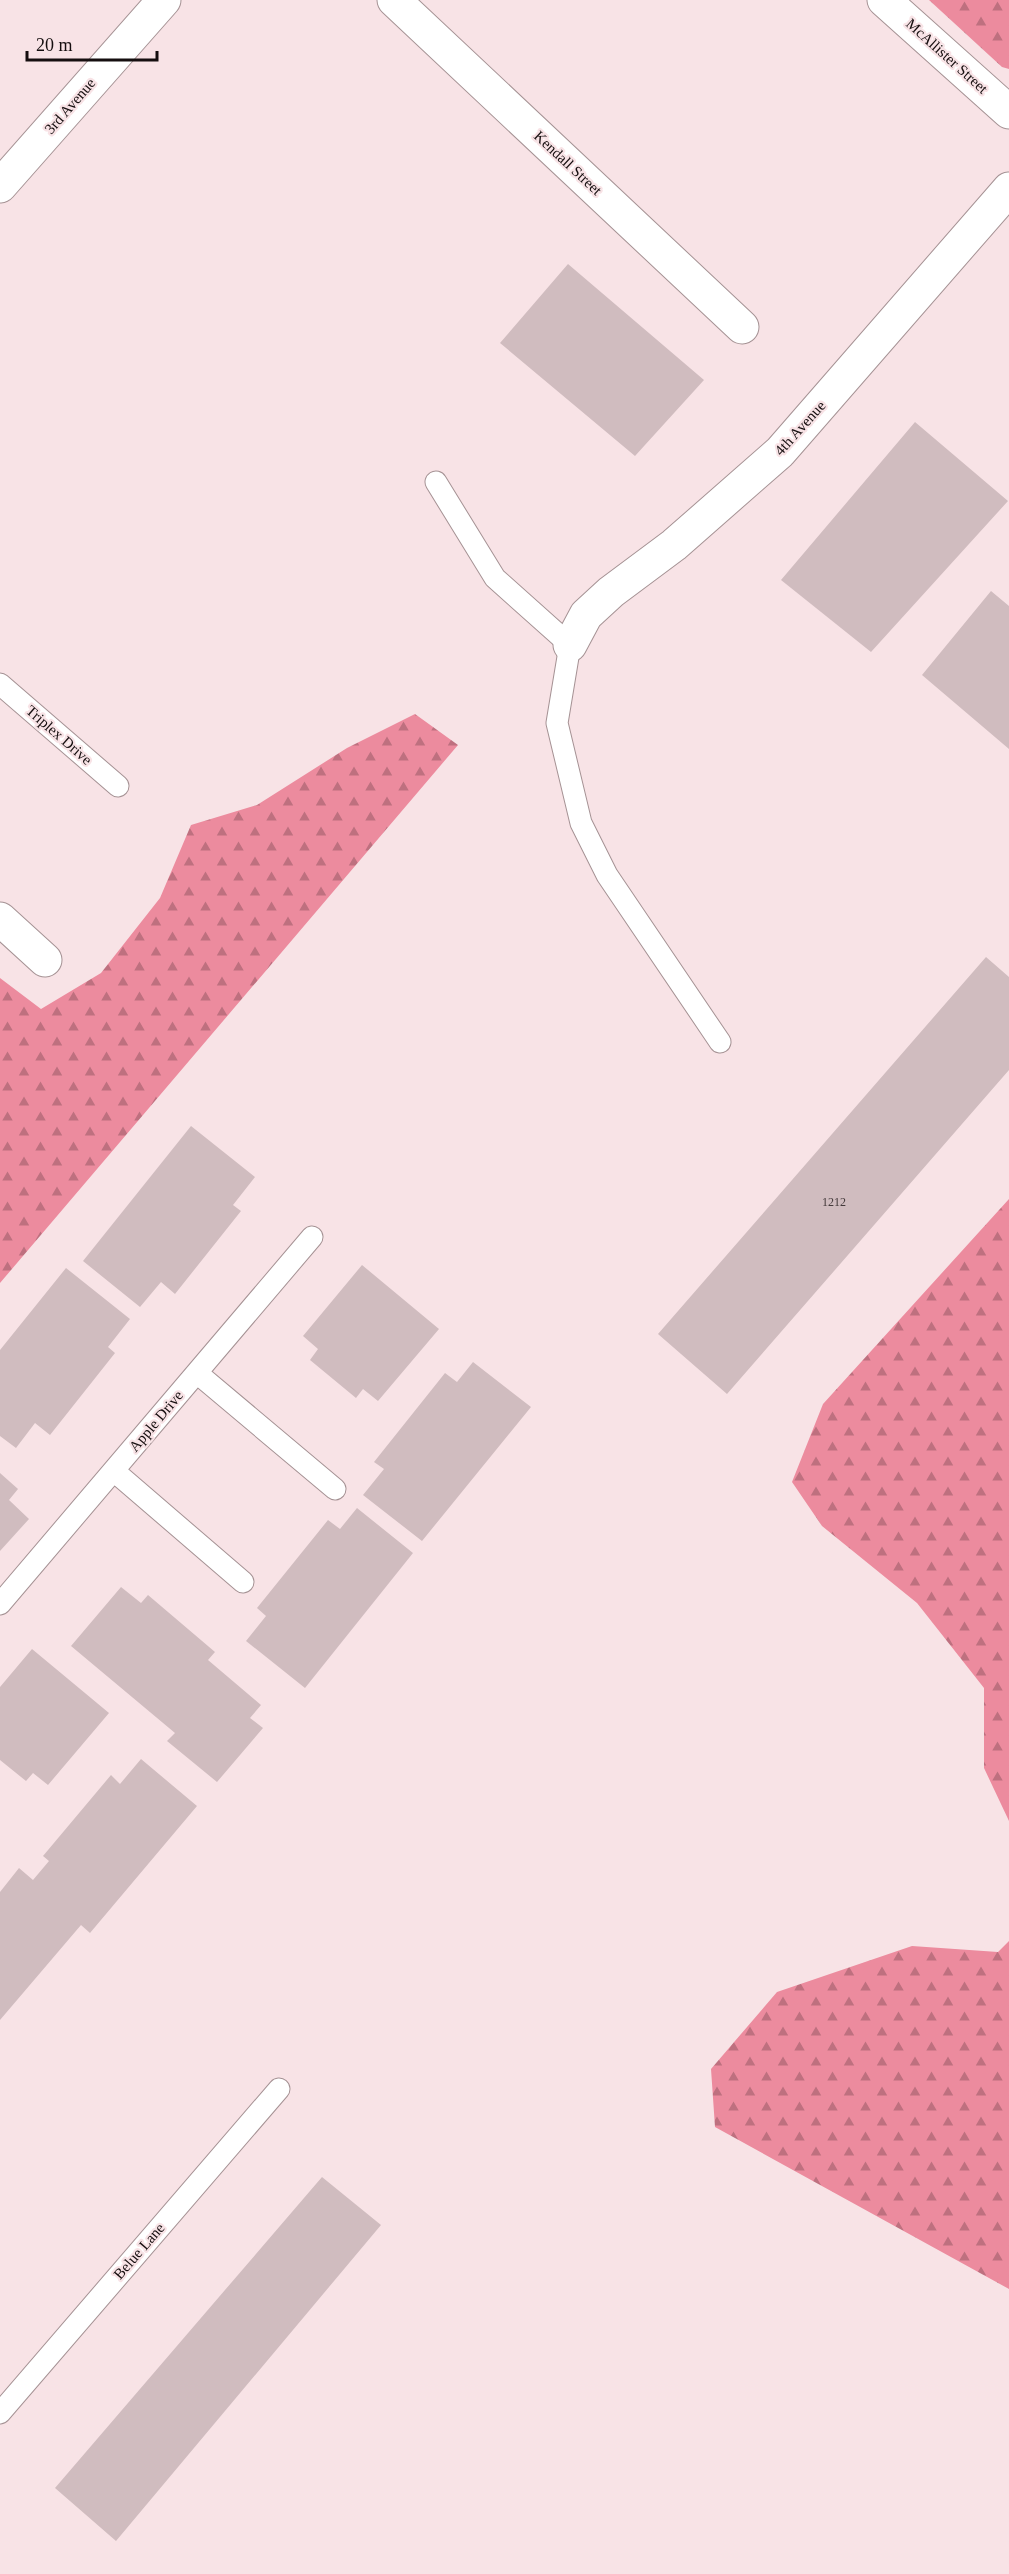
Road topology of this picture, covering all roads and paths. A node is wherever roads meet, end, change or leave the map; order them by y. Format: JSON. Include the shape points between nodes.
{"nodes":[{"id":1,"x":164,"y":0,"type":"edge"},
{"id":2,"x":394,"y":0,"type":"edge"},
{"id":3,"x":884,"y":0,"type":"edge"},
{"id":4,"x":1009,"y":112,"type":"edge"},
{"id":5,"x":0,"y":186,"type":"edge"},
{"id":6,"x":1009,"y":189,"type":"edge"},
{"id":7,"x":742,"y":327,"type":"dead end"},
{"id":8,"x":436,"y":482,"type":"dead end"},
{"id":9,"x":570,"y":645,"type":"junction"},
{"id":10,"x":0,"y":684,"type":"edge"},
{"id":11,"x":118,"y":786,"type":"dead end"},
{"id":12,"x":0,"y":919,"type":"edge"},
{"id":13,"x":45,"y":960,"type":"dead end"},
{"id":14,"x":720,"y":1042,"type":"dead end"},
{"id":15,"x":312,"y":1237,"type":"dead end"},
{"id":16,"x":197,"y":1372,"type":"junction"},
{"id":17,"x":114,"y":1471,"type":"junction"},
{"id":18,"x":335,"y":1489,"type":"dead end"},
{"id":19,"x":243,"y":1582,"type":"dead end"},
{"id":20,"x":0,"y":1604,"type":"edge"},
{"id":21,"x":279,"y":2089,"type":"dead end"},
{"id":22,"x":0,"y":2413,"type":"edge"}],
"edges":[{"from":1,"to":5,"type":"street","name":"3rd Avenue"},
{"from":2,"to":7,"type":"street","name":"Kendall Street"},
{"from":3,"to":4,"type":"street","name":"McAllister Street"},
{"from":6,"to":9,"type":"street","name":"4th Avenue","via":[[780,452],[674,545],[611,592],[586,615]]},
{"from":8,"to":9,"type":"lane","via":[[495,579]]},
{"from":9,"to":14,"type":"lane","via":[[557,723],[581,823],[607,874]]},
{"from":10,"to":11,"type":"lane","name":"Triplex Drive"},
{"from":12,"to":13,"type":"street"},
{"from":15,"to":16,"type":"lane","name":"Apple Drive"},
{"from":16,"to":17,"type":"lane","name":"Apple Drive"},
{"from":16,"to":18,"type":"lane"},
{"from":17,"to":19,"type":"lane"},
{"from":17,"to":20,"type":"lane","name":"Apple Drive"},
{"from":21,"to":22,"type":"lane","name":"Belue Lane"}]}
